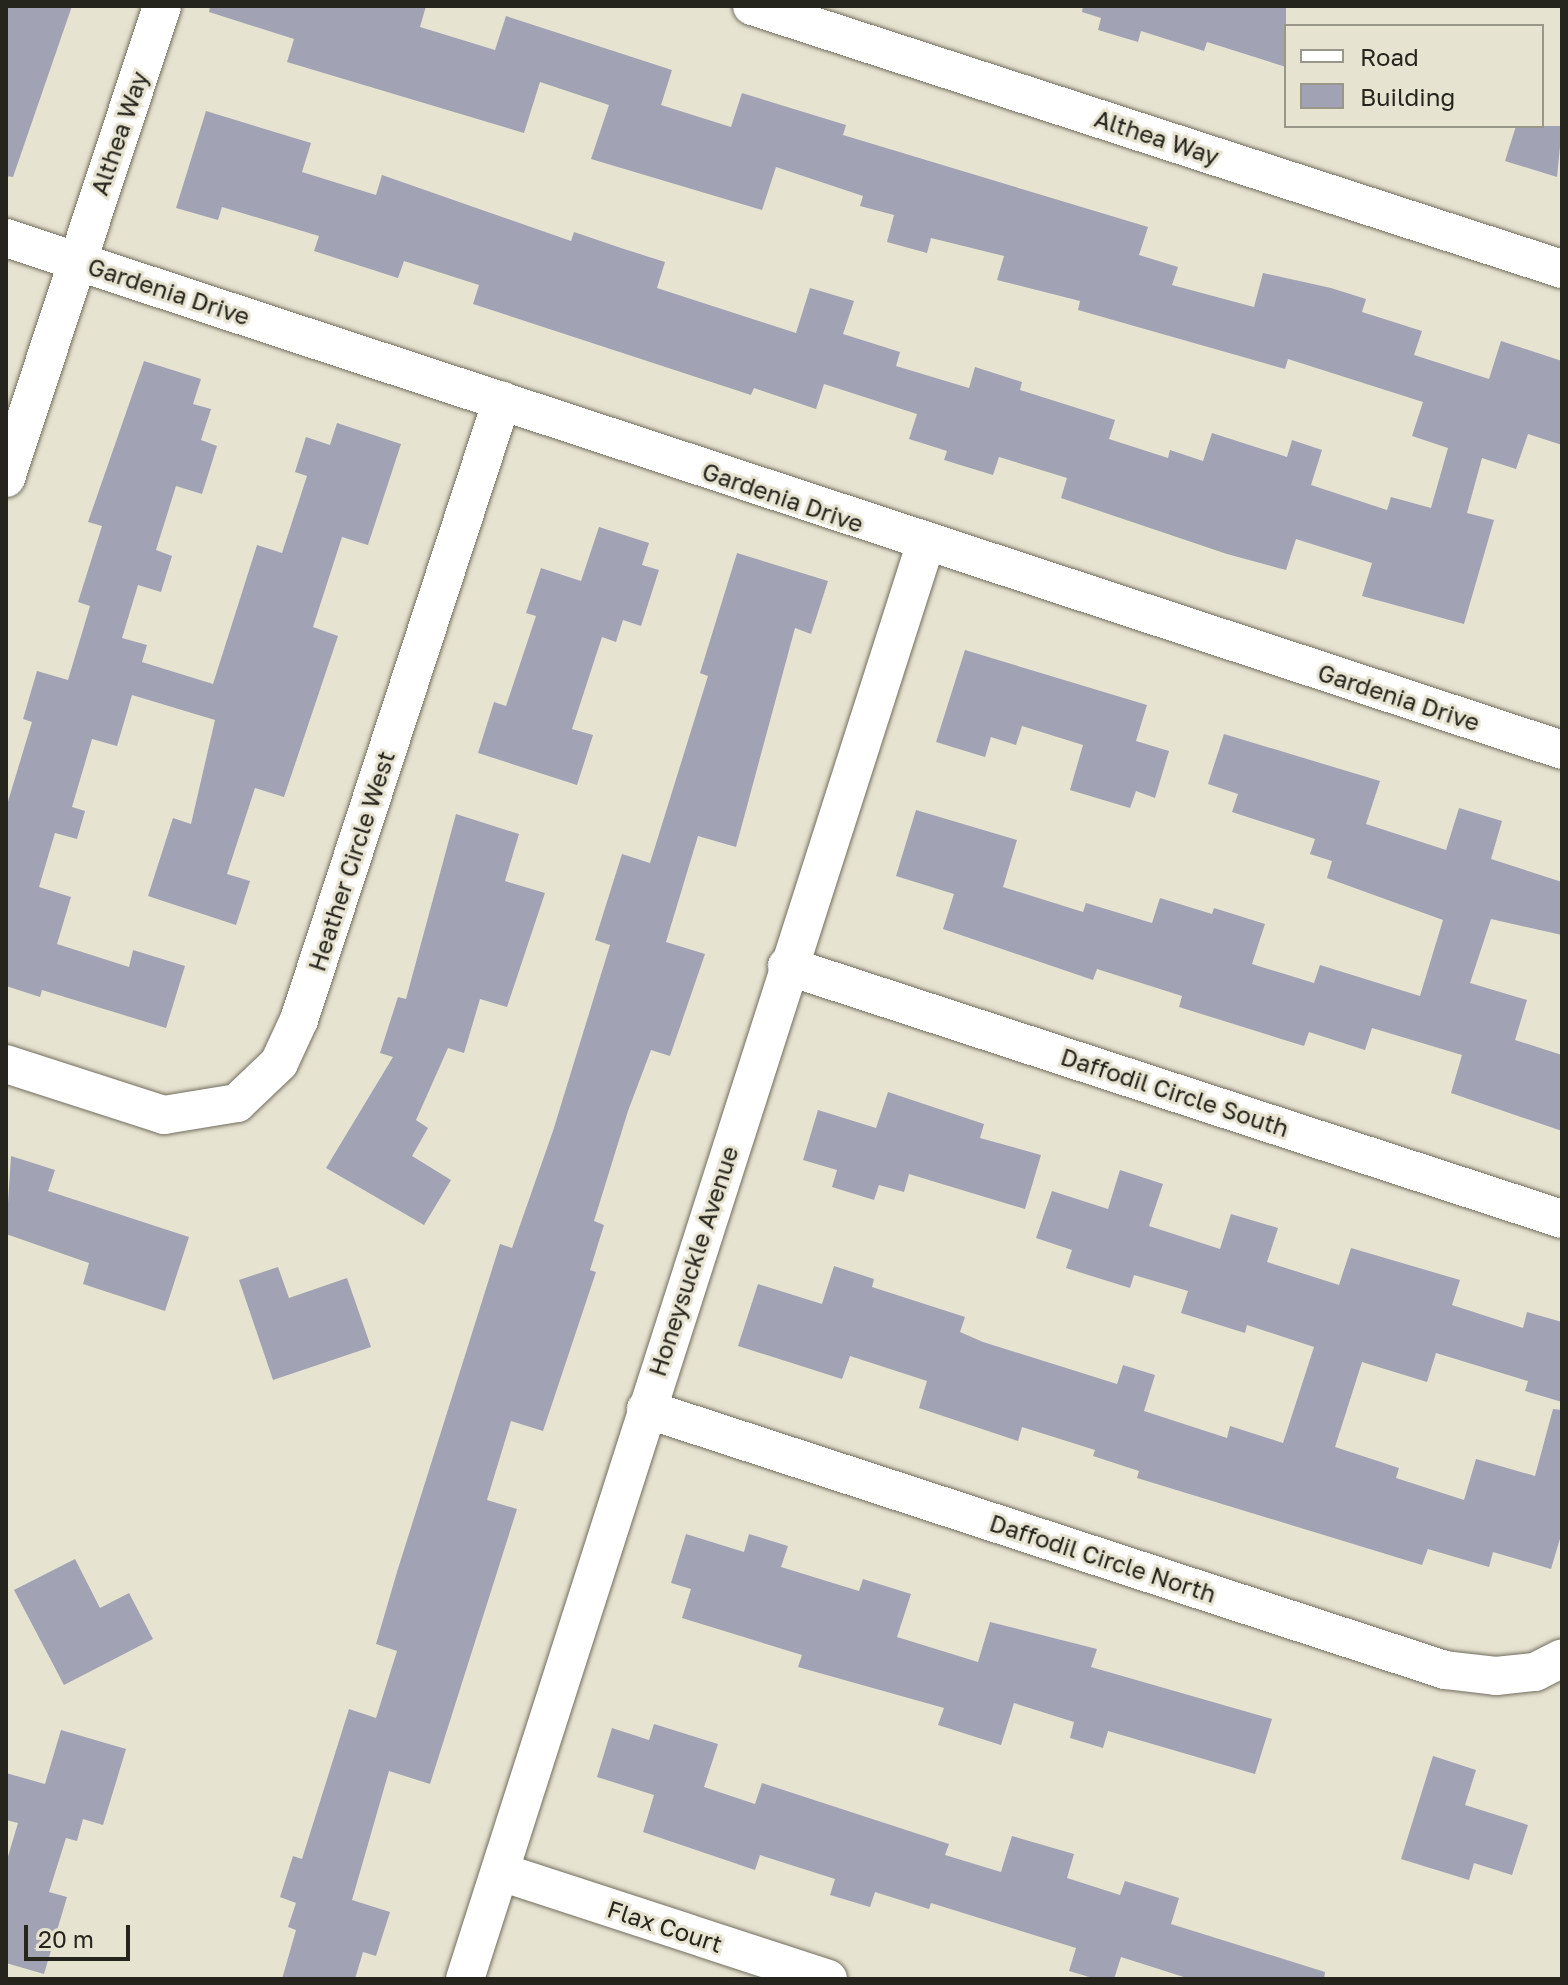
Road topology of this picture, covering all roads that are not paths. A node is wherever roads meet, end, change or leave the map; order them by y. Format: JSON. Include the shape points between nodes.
{"nodes":[{"id":1,"x":162,"y":6,"type":"edge"},
{"id":2,"x":752,"y":6,"type":"edge"},
{"id":3,"x":6,"y":238,"type":"edge"},
{"id":4,"x":76,"y":260,"type":"junction"},
{"id":5,"x":1562,"y":269,"type":"edge"},
{"id":6,"x":502,"y":400,"type":"junction"},
{"id":7,"x":6,"y":478,"type":"edge"},
{"id":8,"x":925,"y":545,"type":"junction"},
{"id":9,"x":1562,"y":750,"type":"edge"},
{"id":10,"x":787,"y":966,"type":"junction"},
{"id":11,"x":20,"y":1069,"type":"edge"},
{"id":12,"x":1562,"y":1219,"type":"edge"},
{"id":13,"x":646,"y":1409,"type":"junction"},
{"id":14,"x":1562,"y":1658,"type":"edge"},
{"id":15,"x":501,"y":1872,"type":"junction"},
{"id":16,"x":465,"y":1979,"type":"edge"},
{"id":17,"x":828,"y":1979,"type":"edge"}],
"edges":[{"from":1,"to":4,"type":"street","name":"Althea Way"},
{"from":2,"to":5,"type":"street","name":"Althea Way"},
{"from":3,"to":4,"type":"street","name":"Gardenia Drive"},
{"from":4,"to":6,"type":"street","name":"Gardenia Drive"},
{"from":4,"to":7,"type":"street","name":"Althea Way"},
{"from":6,"to":8,"type":"street","name":"Gardenia Drive"},
{"from":6,"to":11,"type":"street","name":"Heather Circle West","via":[[299,1020],[279,1063],[237,1103],[164,1115]]},
{"from":8,"to":9,"type":"street","name":"Gardenia Drive"},
{"from":8,"to":10,"type":"street","name":"Honeysuckle Avenue"},
{"from":10,"to":12,"type":"street","name":"Daffodil Circle South"},
{"from":10,"to":13,"type":"street","name":"Honeysuckle Avenue"},
{"from":13,"to":14,"type":"street","name":"Daffodil Circle North","via":[[1445,1670],[1496,1676],[1535,1672]]},
{"from":13,"to":15,"type":"street","name":"Honeysuckle Avenue"},
{"from":15,"to":16,"type":"street","name":"Honeysuckle Avenue"},
{"from":15,"to":17,"type":"street","name":"Flax Court"}]}
